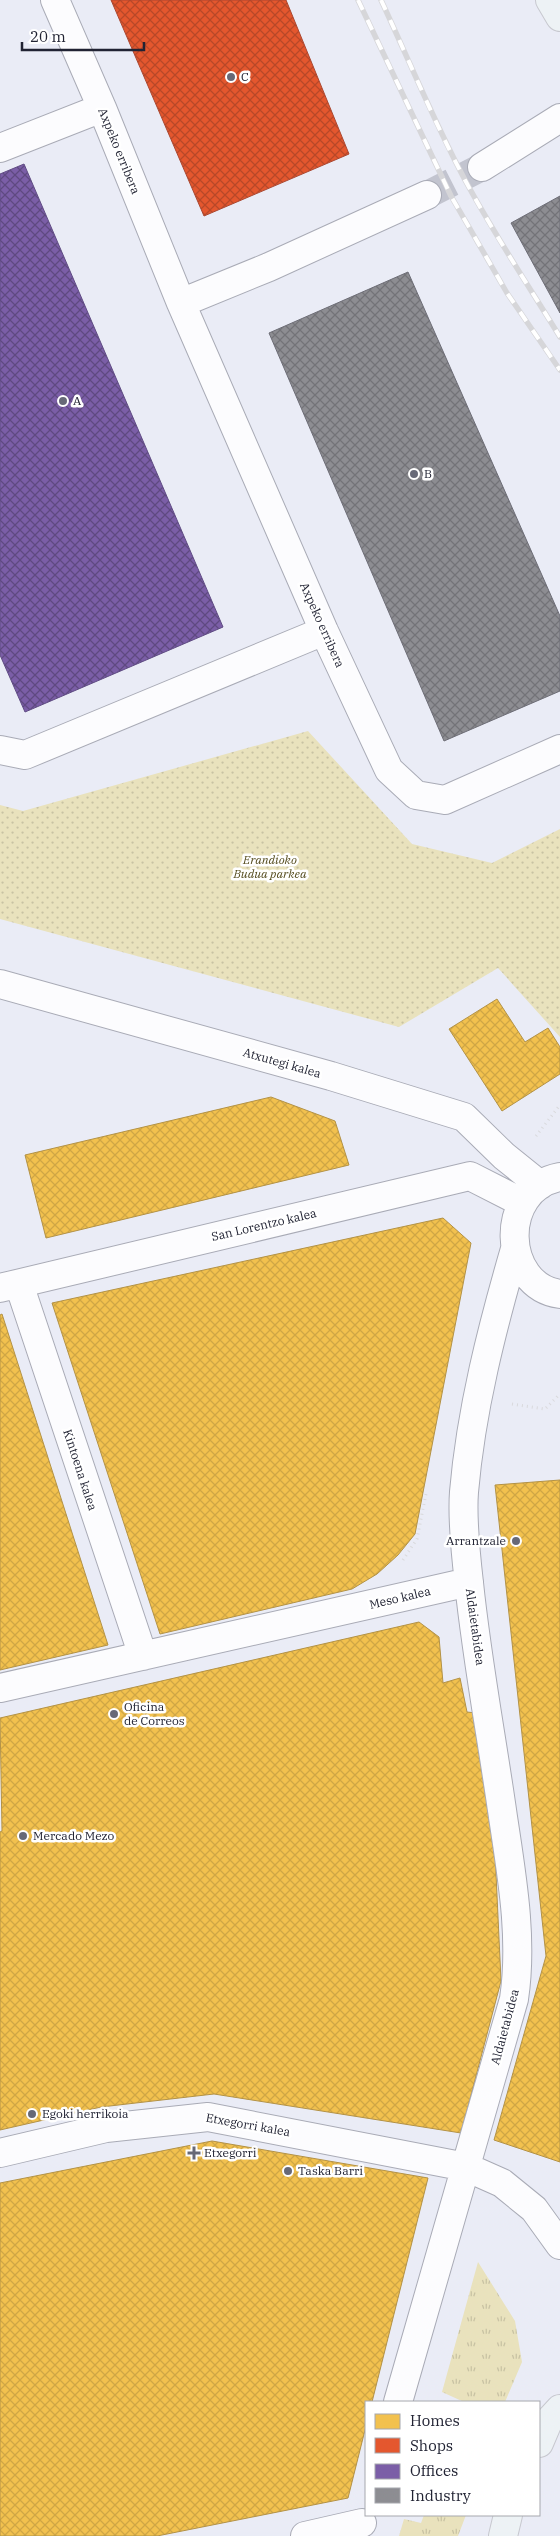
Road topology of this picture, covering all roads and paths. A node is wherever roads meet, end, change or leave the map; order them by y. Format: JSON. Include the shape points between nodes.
{"nodes":[{"id":1,"x":55,"y":0,"type":"edge"},
{"id":2,"x":550,"y":0,"type":"edge"},
{"id":3,"x":560,"y":17,"type":"edge"},
{"id":4,"x":102,"y":108,"type":"junction"},
{"id":5,"x":560,"y":118,"type":"edge"},
{"id":6,"x":0,"y":148,"type":"edge"},
{"id":7,"x":482,"y":167,"type":"tunnel mouth"},
{"id":8,"x":427,"y":195,"type":"tunnel mouth"},
{"id":9,"x":181,"y":303,"type":"junction"},
{"id":10,"x":324,"y":631,"type":"junction"},
{"id":11,"x":560,"y":749,"type":"edge"},
{"id":12,"x":0,"y":750,"type":"edge"},
{"id":13,"x":0,"y":984,"type":"edge"},
{"id":14,"x":560,"y":1105,"type":"edge"},
{"id":15,"x":531,"y":1143,"type":"dead end"},
{"id":16,"x":541,"y":1188,"type":"edge"},
{"id":17,"x":515,"y":1249,"type":"junction"},
{"id":18,"x":9,"y":1286,"type":"edge"},
{"id":19,"x":560,"y":1294,"type":"edge"},
{"id":20,"x":469,"y":1582,"type":"junction"},
{"id":21,"x":143,"y":1656,"type":"junction"},
{"id":22,"x":0,"y":1688,"type":"edge"},
{"id":23,"x":0,"y":2153,"type":"edge"},
{"id":24,"x":466,"y":2166,"type":"junction"},
{"id":25,"x":560,"y":2244,"type":"edge"},
{"id":26,"x":398,"y":2401,"type":"edge"},
{"id":27,"x":560,"y":2409,"type":"edge"},
{"id":28,"x":540,"y":2441,"type":"edge"},
{"id":29,"x":508,"y":2516,"type":"edge"},
{"id":30,"x":362,"y":2523,"type":"edge"},
{"id":31,"x":304,"y":2536,"type":"edge"},
{"id":32,"x":503,"y":2536,"type":"edge"}],
"edges":[{"from":1,"to":4,"type":"street","name":"Axpeko erribera"},
{"from":2,"to":3,"type":"main road"},
{"from":4,"to":6,"type":"street"},
{"from":4,"to":9,"type":"street","name":"Axpeko erribera"},
{"from":5,"to":7,"type":"street"},
{"from":8,"to":9,"type":"street"},
{"from":9,"to":10,"type":"street","name":"Axpeko erribera"},
{"from":10,"to":11,"type":"street","name":"Axpeko erribera","via":[[389,770],[416,796],[445,800]]},
{"from":10,"to":12,"type":"street","via":[[25,755]]},
{"from":13,"to":16,"type":"street","name":"Atxutegi kalea","via":[[331,1076],[464,1117]]},
{"from":14,"to":15,"type":"path"},
{"from":16,"to":17,"type":"street","via":[[514,1225]]},
{"from":16,"to":18,"type":"street","name":"San Lorentzo kalea","via":[[470,1176]]},
{"from":17,"to":19,"type":"street","via":[[523,1268],[537,1284]]},
{"from":17,"to":20,"type":"street","via":[[490,1340],[464,1493]]},
{"from":18,"to":21,"type":"street","name":"Kintoena kalea"},
{"from":20,"to":21,"type":"street","name":"Meso kalea"},
{"from":20,"to":24,"type":"street","name":"Aldaietabidea","via":[[508,1851],[518,1944],[514,1999]]},
{"from":21,"to":22,"type":"street","name":"Meso kalea"},
{"from":23,"to":24,"type":"street","name":"Etxegorri kalea","via":[[106,2128],[208,2116]]},
{"from":24,"to":25,"type":"street","name":"Etxegorri kalea","via":[[502,2184],[534,2209]]},
{"from":24,"to":26,"type":"street","name":"Aldaietabidea"},
{"from":27,"to":28,"type":"main road","via":[[548,2422]]},
{"from":29,"to":32,"type":"main road"},
{"from":30,"to":31,"type":"street"}]}
